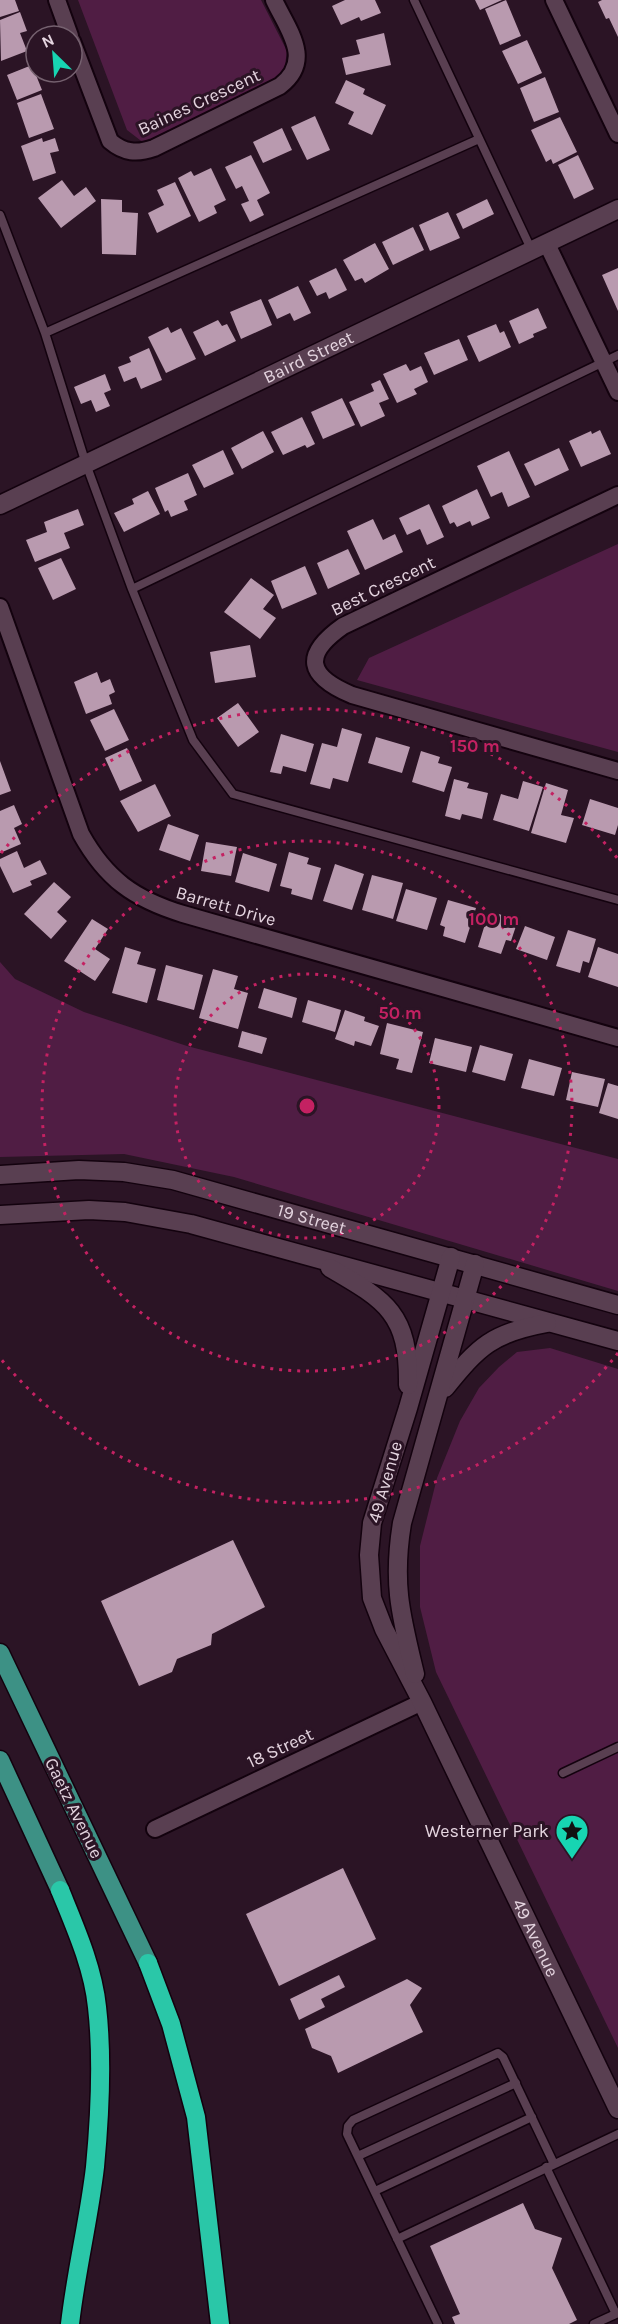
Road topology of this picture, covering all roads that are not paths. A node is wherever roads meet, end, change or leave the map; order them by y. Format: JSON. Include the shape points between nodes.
{"nodes":[{"id":1,"x":57,"y":0,"type":"edge"},
{"id":2,"x":274,"y":0,"type":"edge"},
{"id":3,"x":414,"y":0,"type":"edge"},
{"id":4,"x":554,"y":0,"type":"edge"},
{"id":5,"x":66,"y":24,"type":"edge"},
{"id":6,"x":84,"y":73,"type":"edge"},
{"id":7,"x":618,"y":134,"type":"edge"},
{"id":8,"x":479,"y":139,"type":"junction"},
{"id":9,"x":618,"y":209,"type":"edge"},
{"id":10,"x":0,"y":215,"type":"edge"},
{"id":11,"x":540,"y":247,"type":"junction"},
{"id":12,"x":45,"y":333,"type":"junction"},
{"id":13,"x":611,"y":358,"type":"edge"},
{"id":14,"x":618,"y":392,"type":"edge"},
{"id":15,"x":86,"y":464,"type":"junction"},
{"id":16,"x":618,"y":495,"type":"edge"},
{"id":17,"x":0,"y":505,"type":"edge"},
{"id":18,"x":132,"y":589,"type":"junction"},
{"id":19,"x":0,"y":607,"type":"edge"},
{"id":20,"x":618,"y":771,"type":"edge"},
{"id":21,"x":618,"y":900,"type":"edge"},
{"id":22,"x":618,"y":1038,"type":"edge"},
{"id":23,"x":0,"y":1175,"type":"edge"},
{"id":24,"x":0,"y":1215,"type":"edge"},
{"id":25,"x":308,"y":1255,"type":"junction"},
{"id":26,"x":451,"y":1257,"type":"junction"},
{"id":27,"x":475,"y":1264,"type":"junction"},
{"id":28,"x":441,"y":1292,"type":"junction"},
{"id":29,"x":465,"y":1299,"type":"junction"},
{"id":30,"x":618,"y":1305,"type":"edge"},
{"id":31,"x":549,"y":1322,"type":"junction"},
{"id":32,"x":618,"y":1341,"type":"edge"},
{"id":33,"x":440,"y":1394,"type":"junction"},
{"id":34,"x":408,"y":1408,"type":"junction"},
{"id":35,"x":0,"y":1653,"type":"edge"},
{"id":36,"x":422,"y":1702,"type":"junction"},
{"id":37,"x":618,"y":1747,"type":"edge"},
{"id":38,"x":0,"y":1760,"type":"edge"},
{"id":39,"x":563,"y":1773,"type":"dead end"},
{"id":40,"x":155,"y":1829,"type":"dead end"},
{"id":41,"x":60,"y":1890,"type":"joint"},
{"id":42,"x":148,"y":1963,"type":"joint"},
{"id":43,"x":516,"y":2083,"type":"junction"},
{"id":44,"x":618,"y":2109,"type":"edge"},
{"id":45,"x":532,"y":2117,"type":"junction"},
{"id":46,"x":618,"y":2134,"type":"edge"},
{"id":47,"x":358,"y":2156,"type":"junction"},
{"id":48,"x":550,"y":2165,"type":"junction"},
{"id":49,"x":375,"y":2191,"type":"junction"},
{"id":50,"x":397,"y":2239,"type":"junction"},
{"id":51,"x":617,"y":2313,"type":"edge"},
{"id":52,"x":70,"y":2324,"type":"edge"},
{"id":53,"x":220,"y":2324,"type":"edge"},
{"id":54,"x":438,"y":2324,"type":"edge"},
{"id":55,"x":594,"y":2324,"type":"edge"}],
"edges":[{"from":1,"to":5,"type":"street"},
{"from":2,"to":6,"type":"street","name":"Baines Crescent","via":[[297,51],[296,66],[288,80],[141,152],[123,150],[110,141]]},
{"from":3,"to":8,"type":"lane"},
{"from":4,"to":7,"type":"street"},
{"from":8,"to":11,"type":"lane"},
{"from":8,"to":12,"type":"lane"},
{"from":9,"to":11,"type":"street","name":"Baird Street"},
{"from":10,"to":12,"type":"lane"},
{"from":11,"to":13,"type":"street"},
{"from":11,"to":15,"type":"street","name":"Baird Street"},
{"from":12,"to":15,"type":"lane"},
{"from":13,"to":14,"type":"street"},
{"from":13,"to":18,"type":"lane"},
{"from":15,"to":17,"type":"street","name":"Baird Street"},
{"from":15,"to":18,"type":"lane"},
{"from":16,"to":20,"type":"street","name":"Best Crescent","via":[[343,626],[322,643],[314,660],[328,682],[352,695]]},
{"from":18,"to":21,"type":"lane","via":[[193,740],[233,794]]},
{"from":19,"to":22,"type":"street","name":"Barrett Drive","via":[[81,834],[105,871],[120,884],[151,903],[183,914]]},
{"from":23,"to":26,"type":"street","name":"19 Street","via":[[79,1170],[173,1180]]},
{"from":24,"to":25,"type":"street","name":"19 Street","via":[[64,1210],[126,1212],[191,1224]]},
{"from":25,"to":28,"type":"street","name":"19 Street"},
{"from":25,"to":34,"type":"street","via":[[369,1290],[389,1309],[403,1335],[408,1355]]},
{"from":26,"to":27,"type":"street","name":"19 Street"},
{"from":26,"to":28,"type":"street","name":"49 Avenue"},
{"from":27,"to":29,"type":"street","name":"49 Avenue"},
{"from":27,"to":30,"type":"street","name":"19 Street"},
{"from":28,"to":29,"type":"street","name":"19 Street"},
{"from":28,"to":34,"type":"street","name":"49 Avenue"},
{"from":29,"to":31,"type":"street","name":"19 Street"},
{"from":29,"to":33,"type":"street","name":"49 Avenue"},
{"from":31,"to":32,"type":"street","name":"19 Street"},
{"from":31,"to":33,"type":"street","via":[[518,1329],[488,1342],[469,1358]]},
{"from":33,"to":36,"type":"street","name":"49 Avenue","via":[[402,1524],[397,1555],[400,1614]]},
{"from":34,"to":36,"type":"street","name":"49 Avenue","via":[[372,1523],[370,1576],[372,1598],[384,1629]]},
{"from":35,"to":42,"type":"main road","name":"Gaetz Avenue"},
{"from":36,"to":40,"type":"street","name":"18 Street"},
{"from":36,"to":44,"type":"street","name":"49 Avenue"},
{"from":37,"to":39,"type":"lane"},
{"from":38,"to":41,"type":"main road"},
{"from":41,"to":52,"type":"highway","via":[[90,1975],[97,2006],[100,2053],[95,2168]]},
{"from":42,"to":53,"type":"highway","via":[[171,2024],[196,2116]]},
{"from":43,"to":45,"type":"lane"},
{"from":43,"to":47,"type":"lane"},
{"from":43,"to":47,"type":"lane","via":[[504,2057],[490,2056],[353,2120],[347,2134]]},
{"from":45,"to":48,"type":"lane"},
{"from":45,"to":49,"type":"lane"},
{"from":46,"to":48,"type":"lane"},
{"from":47,"to":49,"type":"lane"},
{"from":48,"to":50,"type":"lane"},
{"from":48,"to":51,"type":"lane"},
{"from":49,"to":50,"type":"lane"},
{"from":50,"to":54,"type":"lane"},
{"from":51,"to":55,"type":"lane"}]}
